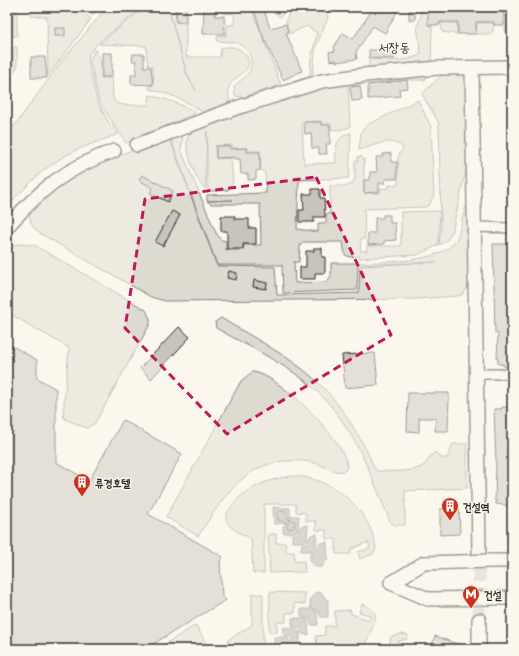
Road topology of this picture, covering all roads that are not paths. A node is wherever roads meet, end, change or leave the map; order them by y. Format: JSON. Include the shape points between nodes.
{"nodes":[{"id":1,"x":512,"y":67,"type":"edge"},
{"id":2,"x":472,"y":68,"type":"junction"},
{"id":3,"x":137,"y":145,"type":"dead end"},
{"id":4,"x":114,"y":151,"type":"dead end"},
{"id":5,"x":7,"y":227,"type":"edge"},
{"id":6,"x":474,"y":227,"type":"junction"},
{"id":7,"x":512,"y":228,"type":"edge"},
{"id":8,"x":476,"y":374,"type":"junction"},
{"id":9,"x":512,"y":374,"type":"edge"},
{"id":10,"x":479,"y":553,"type":"tunnel mouth"},
{"id":11,"x":512,"y":561,"type":"edge"},
{"id":12,"x":512,"y":598,"type":"edge"},
{"id":13,"x":478,"y":620,"type":"tunnel mouth"},
{"id":14,"x":479,"y":649,"type":"edge"}],
"edges":[{"from":1,"to":2,"type":"street"},
{"from":2,"to":3,"type":"street","via":[[424,69],[322,81],[236,108]]},
{"from":2,"to":6,"type":"street"},
{"from":4,"to":5,"type":"street","via":[[76,166],[56,180]]},
{"from":6,"to":7,"type":"street"},
{"from":6,"to":8,"type":"street"},
{"from":8,"to":9,"type":"street"},
{"from":8,"to":10,"type":"street"},
{"from":11,"to":12,"type":"street","bridge":true,"via":[[424,563],[391,583],[428,599]]},
{"from":13,"to":14,"type":"street"}]}
